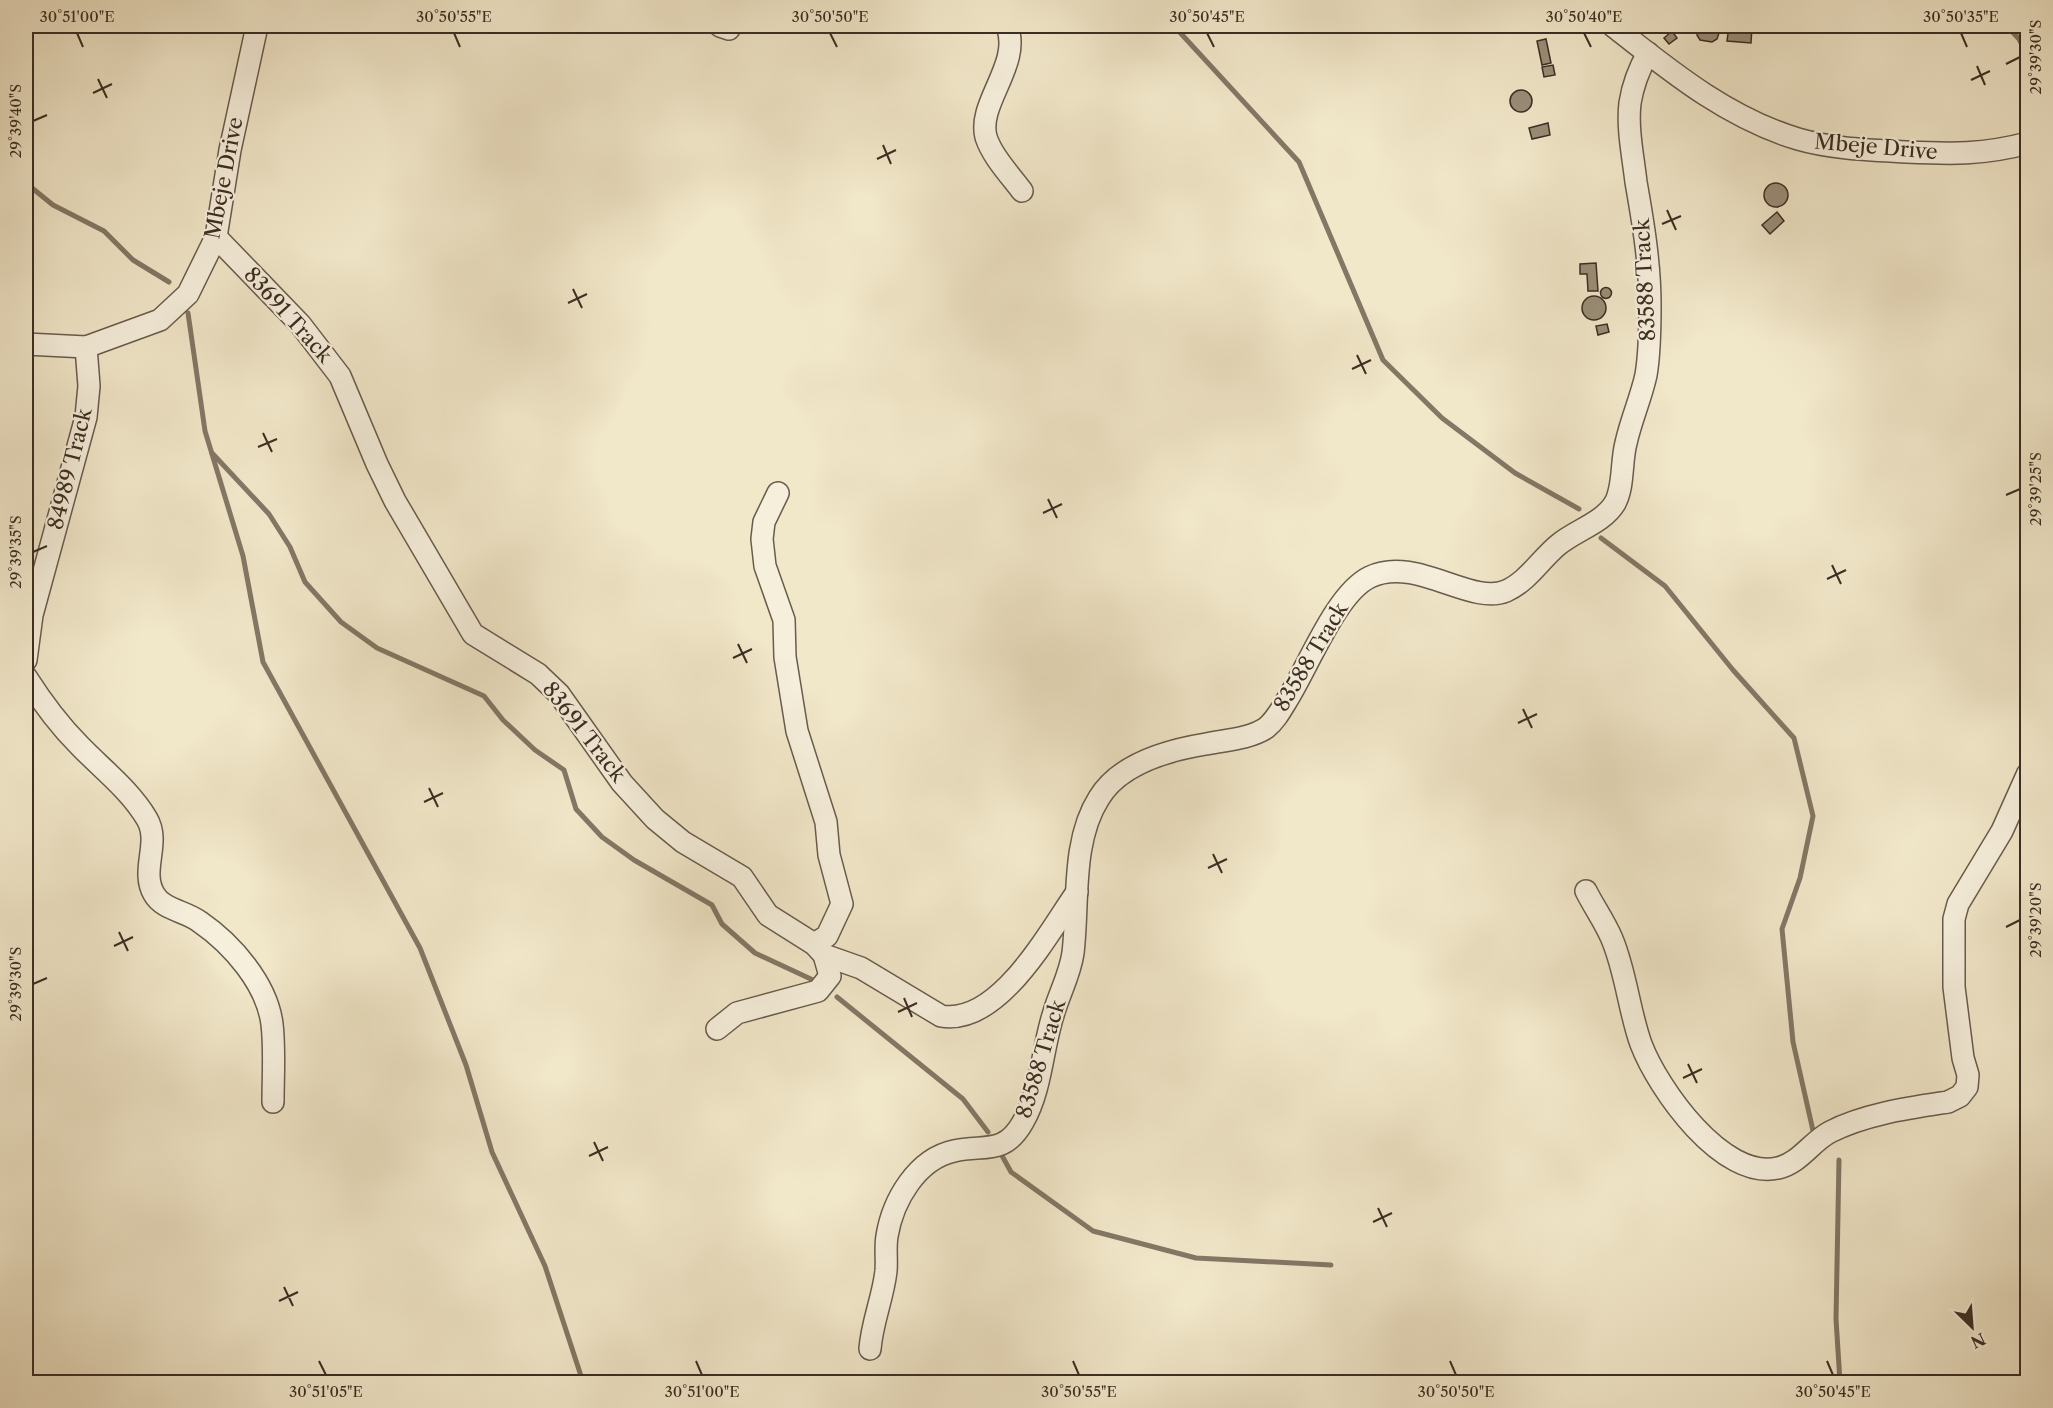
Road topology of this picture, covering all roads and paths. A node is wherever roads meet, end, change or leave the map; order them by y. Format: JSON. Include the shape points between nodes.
{"nodes":[{"id":1,"x":257,"y":26,"type":"edge"},
{"id":2,"x":1007,"y":26,"type":"edge"},
{"id":3,"x":1613,"y":26,"type":"edge"},
{"id":4,"x":1648,"y":53,"type":"junction"},
{"id":5,"x":2027,"y":147,"type":"edge"},
{"id":6,"x":1022,"y":191,"type":"dead end"},
{"id":7,"x":216,"y":237,"type":"junction"},
{"id":8,"x":26,"y":344,"type":"edge"},
{"id":9,"x":86,"y":347,"type":"junction"},
{"id":10,"x":778,"y":493,"type":"dead end"},
{"id":11,"x":26,"y":660,"type":"edge"},
{"id":12,"x":26,"y":677,"type":"edge"},
{"id":13,"x":2028,"y":773,"type":"edge"},
{"id":14,"x":1586,"y":891,"type":"dead end"},
{"id":15,"x":1077,"y":892,"type":"junction"},
{"id":16,"x":819,"y":950,"type":"junction"},
{"id":17,"x":717,"y":1029,"type":"dead end"},
{"id":18,"x":273,"y":1102,"type":"dead end"},
{"id":19,"x":870,"y":1349,"type":"dead end"}],
"edges":[{"from":1,"to":7,"type":"street","name":"Mbeje Drive"},
{"from":2,"to":6,"type":"street","via":[[1012,38],[1010,52],[984,123],[991,146]]},
{"from":3,"to":4,"type":"street","name":"Mbeje Drive"},
{"from":4,"to":5,"type":"street","name":"Mbeje Drive","via":[[1746,119],[1799,139],[1864,149],[1966,155]]},
{"from":4,"to":15,"type":"street","name":"83588 Track","via":[[1637,74],[1630,105],[1630,141],[1647,265],[1649,354],[1624,450],[1615,503],[1605,516],[1556,546],[1516,586],[1503,593],[1489,596],[1448,582],[1385,572],[1353,588],[1293,690],[1263,730],[1159,754],[1128,771],[1101,793],[1084,832]]},
{"from":7,"to":9,"type":"street","name":"Mbeje Drive","via":[[188,294],[160,320]]},
{"from":7,"to":16,"type":"street","name":"83691 Track","via":[[300,324],[340,376],[395,501],[473,634],[538,674],[559,694],[622,783],[655,819],[682,842],[742,877],[768,915]]},
{"from":8,"to":9,"type":"street","name":"Mbeje Drive"},
{"from":9,"to":11,"type":"street","name":"84989 Track","via":[[86,417],[32,615]]},
{"from":10,"to":16,"type":"street","via":[[764,522],[765,566],[784,620],[785,657],[797,732],[826,822],[829,855],[842,904]]},
{"from":12,"to":18,"type":"street","via":[[47,710],[146,817],[153,831],[149,870],[154,896],[213,931],[252,975],[272,1023]]},
{"from":13,"to":14,"type":"street","via":[[2002,831],[1958,904],[1954,919],[1954,987],[1967,1087],[1948,1102],[1848,1123],[1826,1134],[1790,1164],[1776,1169],[1752,1168],[1730,1159],[1701,1132],[1658,1078],[1642,1045],[1613,940]]},
{"from":15,"to":16,"type":"street","name":"83691 Track","via":[[994,1001],[955,1018],[941,1016],[861,968]]},
{"from":15,"to":19,"type":"street","name":"83588 Track","via":[[1073,956],[1053,1012],[1024,1122],[1000,1146],[955,1150],[922,1167],[910,1181],[890,1221],[886,1270]]},
{"from":16,"to":17,"type":"street","via":[[831,976],[818,990],[737,1013]]}]}
